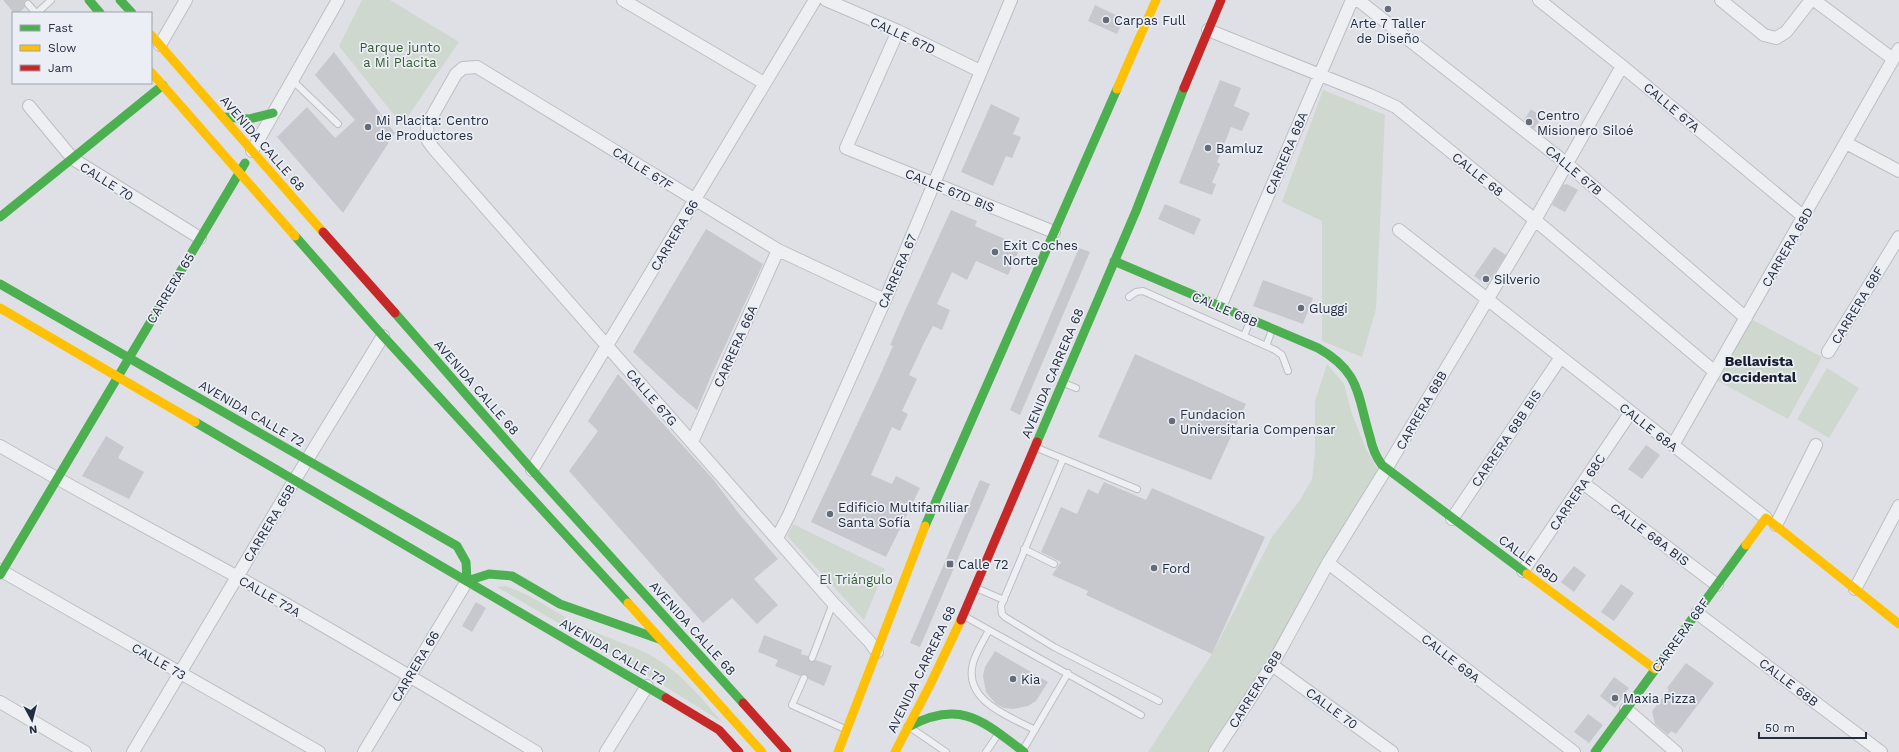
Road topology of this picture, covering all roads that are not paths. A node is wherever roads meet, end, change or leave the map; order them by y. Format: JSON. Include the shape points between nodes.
{"nodes":[{"id":1,"x":51,"y":0,"type":"edge"},
{"id":2,"x":89,"y":0,"type":"edge"},
{"id":3,"x":120,"y":0,"type":"edge"},
{"id":4,"x":186,"y":0,"type":"edge"},
{"id":5,"x":338,"y":0,"type":"edge"},
{"id":6,"x":623,"y":0,"type":"edge"},
{"id":7,"x":815,"y":0,"type":"edge"},
{"id":8,"x":826,"y":0,"type":"edge"},
{"id":9,"x":1011,"y":0,"type":"edge"},
{"id":10,"x":1156,"y":0,"type":"edge"},
{"id":11,"x":1221,"y":0,"type":"edge"},
{"id":12,"x":1352,"y":0,"type":"edge"},
{"id":13,"x":1358,"y":0,"type":"edge"},
{"id":14,"x":1539,"y":0,"type":"edge"},
{"id":15,"x":1720,"y":0,"type":"edge"},
{"id":16,"x":1812,"y":0,"type":"edge"},
{"id":17,"x":28,"y":4,"type":"dead end"},
{"id":18,"x":36,"y":12,"type":"edge"},
{"id":19,"x":38,"y":12,"type":"edge"},
{"id":20,"x":99,"y":12,"type":"edge"},
{"id":21,"x":131,"y":12,"type":"edge"},
{"id":22,"x":1208,"y":30,"type":"junction"},
{"id":23,"x":898,"y":31,"type":"junction"},
{"id":24,"x":152,"y":36,"type":"edge"},
{"id":25,"x":160,"y":45,"type":"junction"},
{"id":26,"x":1896,"y":54,"type":"edge"},
{"id":27,"x":1622,"y":66,"type":"junction"},
{"id":28,"x":980,"y":71,"type":"junction"},
{"id":29,"x":152,"y":73,"type":"edge"},
{"id":30,"x":1319,"y":75,"type":"junction"},
{"id":31,"x":292,"y":80,"type":"junction"},
{"id":32,"x":764,"y":83,"type":"junction"},
{"id":33,"x":163,"y":85,"type":"junction"},
{"id":34,"x":29,"y":106,"type":"dead end"},
{"id":35,"x":273,"y":113,"type":"junction"},
{"id":36,"x":224,"y":117,"type":"junction"},
{"id":37,"x":338,"y":124,"type":"dead end"},
{"id":38,"x":428,"y":140,"type":"joint"},
{"id":39,"x":1846,"y":143,"type":"junction"},
{"id":40,"x":252,"y":151,"type":"junction"},
{"id":41,"x":73,"y":159,"type":"junction"},
{"id":42,"x":1566,"y":163,"type":"junction"},
{"id":43,"x":1899,"y":171,"type":"edge"},
{"id":44,"x":239,"y":172,"type":"junction"},
{"id":45,"x":934,"y":183,"type":"junction"},
{"id":46,"x":694,"y":200,"type":"junction"},
{"id":47,"x":2,"y":210,"type":"edge"},
{"id":48,"x":1804,"y":217,"type":"junction"},
{"id":49,"x":1536,"y":220,"type":"junction"},
{"id":50,"x":1399,"y":230,"type":"dead end"},
{"id":51,"x":1054,"y":232,"type":"junction"},
{"id":52,"x":1899,"y":237,"type":"edge"},
{"id":53,"x":200,"y":238,"type":"junction"},
{"id":54,"x":778,"y":250,"type":"junction"},
{"id":55,"x":1114,"y":261,"type":"junction"},
{"id":56,"x":0,"y":284,"type":"edge"},
{"id":57,"x":1129,"y":297,"type":"dead end"},
{"id":58,"x":1487,"y":299,"type":"junction"},
{"id":59,"x":885,"y":300,"type":"junction"},
{"id":60,"x":1220,"y":307,"type":"junction"},
{"id":61,"x":0,"y":308,"type":"edge"},
{"id":62,"x":1746,"y":318,"type":"junction"},
{"id":63,"x":1251,"y":319,"type":"junction"},
{"id":64,"x":1273,"y":328,"type":"junction"},
{"id":65,"x":383,"y":336,"type":"junction"},
{"id":66,"x":1244,"y":336,"type":"junction"},
{"id":67,"x":607,"y":346,"type":"junction"},
{"id":68,"x":1266,"y":346,"type":"junction"},
{"id":69,"x":1828,"y":352,"type":"dead end"},
{"id":70,"x":1561,"y":357,"type":"junction"},
{"id":71,"x":129,"y":358,"type":"junction"},
{"id":72,"x":1288,"y":371,"type":"dead end"},
{"id":73,"x":1715,"y":372,"type":"junction"},
{"id":74,"x":118,"y":377,"type":"junction"},
{"id":75,"x":1062,"y":382,"type":"junction"},
{"id":76,"x":1076,"y":388,"type":"dead end"},
{"id":77,"x":1631,"y":412,"type":"junction"},
{"id":78,"x":692,"y":442,"type":"junction"},
{"id":79,"x":1816,"y":444,"type":"dead end"},
{"id":80,"x":1673,"y":445,"type":"junction"},
{"id":81,"x":0,"y":446,"type":"edge"},
{"id":82,"x":1034,"y":447,"type":"junction"},
{"id":83,"x":1063,"y":459,"type":"junction"},
{"id":84,"x":307,"y":460,"type":"junction"},
{"id":85,"x":532,"y":470,"type":"junction"},
{"id":86,"x":1386,"y":470,"type":"junction"},
{"id":87,"x":57,"y":479,"type":"junction"},
{"id":88,"x":294,"y":481,"type":"junction"},
{"id":89,"x":1583,"y":483,"type":"junction"},
{"id":90,"x":1137,"y":489,"type":"dead end"},
{"id":91,"x":1899,"y":506,"type":"edge"},
{"id":92,"x":1766,"y":518,"type":"junction"},
{"id":93,"x":1452,"y":519,"type":"junction"},
{"id":94,"x":1776,"y":526,"type":"junction"},
{"id":95,"x":777,"y":538,"type":"junction"},
{"id":96,"x":1024,"y":549,"type":"junction"},
{"id":97,"x":1328,"y":563,"type":"junction"},
{"id":98,"x":1054,"y":564,"type":"dead end"},
{"id":99,"x":1523,"y":571,"type":"junction"},
{"id":100,"x":1,"y":572,"type":"edge"},
{"id":101,"x":237,"y":577,"type":"junction"},
{"id":102,"x":467,"y":581,"type":"junction"},
{"id":103,"x":1717,"y":585,"type":"junction"},
{"id":104,"x":974,"y":588,"type":"junction"},
{"id":105,"x":1855,"y":589,"type":"junction"},
{"id":106,"x":1004,"y":600,"type":"junction"},
{"id":107,"x":833,"y":603,"type":"junction"},
{"id":108,"x":1697,"y":613,"type":"junction"},
{"id":109,"x":963,"y":615,"type":"junction"},
{"id":110,"x":1899,"y":624,"type":"edge"},
{"id":111,"x":989,"y":630,"type":"junction"},
{"id":112,"x":661,"y":640,"type":"junction"},
{"id":113,"x":877,"y":652,"type":"junction"},
{"id":114,"x":812,"y":658,"type":"dead end"},
{"id":115,"x":1272,"y":665,"type":"junction"},
{"id":116,"x":1656,"y":669,"type":"junction"},
{"id":117,"x":180,"y":673,"type":"junction"},
{"id":118,"x":1068,"y":673,"type":"junction"},
{"id":119,"x":410,"y":676,"type":"junction"},
{"id":120,"x":804,"y":678,"type":"dead end"},
{"id":121,"x":647,"y":686,"type":"junction"},
{"id":122,"x":1159,"y":701,"type":"dead end"},
{"id":123,"x":0,"y":702,"type":"edge"},
{"id":124,"x":1626,"y":709,"type":"junction"},
{"id":125,"x":1141,"y":714,"type":"dead end"},
{"id":126,"x":908,"y":727,"type":"junction"},
{"id":127,"x":847,"y":730,"type":"junction"},
{"id":128,"x":1035,"y":730,"type":"junction"},
{"id":129,"x":999,"y":733,"type":"junction"},
{"id":130,"x":1024,"y":751,"type":"edge"},
{"id":131,"x":85,"y":752,"type":"edge"},
{"id":132,"x":133,"y":752,"type":"edge"},
{"id":133,"x":318,"y":752,"type":"edge"},
{"id":134,"x":364,"y":752,"type":"edge"},
{"id":135,"x":536,"y":752,"type":"edge"},
{"id":136,"x":606,"y":752,"type":"edge"},
{"id":137,"x":739,"y":752,"type":"edge"},
{"id":138,"x":762,"y":752,"type":"edge"},
{"id":139,"x":787,"y":752,"type":"edge"},
{"id":140,"x":838,"y":752,"type":"edge"},
{"id":141,"x":895,"y":752,"type":"edge"},
{"id":142,"x":946,"y":752,"type":"edge"},
{"id":143,"x":986,"y":752,"type":"edge"},
{"id":144,"x":1215,"y":752,"type":"edge"},
{"id":145,"x":1392,"y":752,"type":"edge"},
{"id":146,"x":1574,"y":752,"type":"edge"},
{"id":147,"x":1595,"y":752,"type":"edge"},
{"id":148,"x":1676,"y":752,"type":"edge"},
{"id":149,"x":1881,"y":752,"type":"edge"}],
"edges":[{"from":1,"to":19,"type":"lane"},
{"from":2,"to":20,"type":"main road"},
{"from":3,"to":21,"type":"main road"},
{"from":4,"to":25,"type":"street"},
{"from":5,"to":31,"type":"street","name":"CARRERA 65"},
{"from":6,"to":32,"type":"street"},
{"from":7,"to":32,"type":"street","name":"CARRERA 66"},
{"from":8,"to":23,"type":"street","name":"CALLE 67D"},
{"from":9,"to":28,"type":"street","name":"CARRERA 67"},
{"from":10,"to":51,"type":"main road"},
{"from":11,"to":22,"type":"main road","name":"AVENIDA CARRERA 68"},
{"from":12,"to":30,"type":"street","name":"CARRERA 68A"},
{"from":13,"to":42,"type":"street","name":"CALLE 67B"},
{"from":14,"to":27,"type":"street","name":"CALLE 67A"},
{"from":15,"to":16,"type":"street","via":[[1770,38],[1781,36]]},
{"from":16,"to":26,"type":"street"},
{"from":17,"to":18,"type":"lane"},
{"from":22,"to":30,"type":"street","name":"CALLE 68"},
{"from":22,"to":55,"type":"main road","name":"AVENIDA CARRERA 68"},
{"from":23,"to":28,"type":"street","name":"CALLE 67D"},
{"from":23,"to":45,"type":"street","name":"CALLE 67D BIS","via":[[846,148]]},
{"from":24,"to":25,"type":"main road","name":"AVENIDA CALLE 68"},
{"from":25,"to":36,"type":"main road","name":"AVENIDA CALLE 68"},
{"from":26,"to":39,"type":"street","name":"CARRERA 68D"},
{"from":27,"to":42,"type":"street","name":"CARRERA 68B"},
{"from":27,"to":48,"type":"street","name":"CALLE 67A"},
{"from":28,"to":45,"type":"street","name":"CARRERA 67"},
{"from":29,"to":33,"type":"main road"},
{"from":30,"to":49,"type":"street","name":"CALLE 68","via":[[1396,108]]},
{"from":30,"to":60,"type":"street","name":"CARRERA 68A"},
{"from":31,"to":35,"type":"street","name":"CARRERA 65"},
{"from":31,"to":37,"type":"lane"},
{"from":32,"to":46,"type":"street","name":"CARRERA 66"},
{"from":33,"to":41,"type":"main road"},
{"from":33,"to":44,"type":"main road"},
{"from":34,"to":41,"type":"street","name":"CALLE 70"},
{"from":35,"to":36,"type":"main road","via":[[249,120]]},
{"from":35,"to":40,"type":"street","name":"CARRERA 65"},
{"from":36,"to":40,"type":"main road","name":"AVENIDA CALLE 68"},
{"from":38,"to":46,"type":"street","name":"CALLE 67F","via":[[427,125],[456,74],[468,67],[477,67]]},
{"from":38,"to":67,"type":"street","name":"CALLE 67G"},
{"from":39,"to":43,"type":"street"},
{"from":39,"to":48,"type":"street","name":"CARRERA 68D"},
{"from":40,"to":44,"type":"main road","name":"CARRERA 65"},
{"from":40,"to":85,"type":"main road","name":"AVENIDA CALLE 68"},
{"from":41,"to":47,"type":"main road"},
{"from":41,"to":53,"type":"street","name":"CALLE 70"},
{"from":42,"to":49,"type":"street","name":"CARRERA 68B"},
{"from":42,"to":62,"type":"street","name":"CALLE 67B"},
{"from":44,"to":53,"type":"main road","name":"CARRERA 65"},
{"from":44,"to":65,"type":"main road"},
{"from":45,"to":51,"type":"street","name":"CALLE 67D BIS"},
{"from":45,"to":59,"type":"street","name":"CARRERA 67"},
{"from":46,"to":54,"type":"street","name":"CALLE 67F"},
{"from":46,"to":67,"type":"street","name":"CARRERA 66"},
{"from":48,"to":62,"type":"street","name":"CARRERA 68D"},
{"from":49,"to":58,"type":"street","name":"CARRERA 68B"},
{"from":49,"to":73,"type":"street","name":"CALLE 68"},
{"from":50,"to":58,"type":"street","name":"CALLE 68A"},
{"from":51,"to":113,"type":"main road","via":[[926,523]]},
{"from":52,"to":69,"type":"street","name":"CARRERA 68F"},
{"from":53,"to":71,"type":"main road","name":"CARRERA 65"},
{"from":54,"to":59,"type":"street","name":"CALLE 67F"},
{"from":54,"to":78,"type":"street","name":"CARRERA 66A"},
{"from":55,"to":60,"type":"main road","name":"CALLE 68B"},
{"from":55,"to":75,"type":"main road","name":"AVENIDA CARRERA 68"},
{"from":56,"to":71,"type":"main road","name":"AVENIDA CALLE 72"},
{"from":57,"to":66,"type":"lane","via":[[1143,291]]},
{"from":58,"to":70,"type":"street","name":"CALLE 68A"},
{"from":58,"to":86,"type":"street","name":"CARRERA 68B"},
{"from":59,"to":95,"type":"street","name":"CARRERA 67"},
{"from":60,"to":63,"type":"main road","name":"CALLE 68B"},
{"from":61,"to":74,"type":"main road","name":"AVENIDA CALLE 72"},
{"from":62,"to":73,"type":"street","name":"CARRERA 68D"},
{"from":63,"to":64,"type":"main road","name":"CALLE 68B"},
{"from":63,"to":66,"type":"lane"},
{"from":64,"to":68,"type":"lane"},
{"from":64,"to":86,"type":"main road","name":"CALLE 68B","via":[[1335,357],[1345,368],[1360,398],[1377,458]]},
{"from":65,"to":84,"type":"street","name":"CARRERA 65B"},
{"from":65,"to":112,"type":"main road"},
{"from":66,"to":68,"type":"lane"},
{"from":67,"to":78,"type":"street","name":"CALLE 67G"},
{"from":67,"to":85,"type":"street","name":"CARRERA 66"},
{"from":68,"to":72,"type":"lane","via":[[1279,353]]},
{"from":70,"to":77,"type":"street","name":"CALLE 68A"},
{"from":70,"to":93,"type":"street","name":"CARRERA 68B BIS"},
{"from":71,"to":74,"type":"main road","name":"CARRERA 65"},
{"from":71,"to":84,"type":"main road","name":"AVENIDA CALLE 72"},
{"from":73,"to":80,"type":"street","name":"CARRERA 68D"},
{"from":74,"to":87,"type":"main road","name":"CARRERA 65"},
{"from":74,"to":88,"type":"main road","name":"AVENIDA CALLE 72"},
{"from":75,"to":76,"type":"lane"},
{"from":75,"to":82,"type":"main road","name":"AVENIDA CARRERA 68"},
{"from":77,"to":80,"type":"street","name":"CALLE 68A"},
{"from":77,"to":89,"type":"street","name":"CARRERA 68C"},
{"from":78,"to":95,"type":"street","name":"CALLE 67G"},
{"from":79,"to":94,"type":"street"},
{"from":80,"to":92,"type":"street","name":"CALLE 68A"},
{"from":81,"to":87,"type":"street","name":"CALLE 72A"},
{"from":82,"to":83,"type":"lane"},
{"from":82,"to":104,"type":"main road","name":"AVENIDA CARRERA 68"},
{"from":83,"to":90,"type":"lane"},
{"from":83,"to":96,"type":"lane"},
{"from":84,"to":88,"type":"street","name":"CARRERA 65B"},
{"from":84,"to":102,"type":"main road","name":"AVENIDA CALLE 72","via":[[457,546],[467,562]]},
{"from":85,"to":139,"type":"main road","name":"AVENIDA CALLE 68"},
{"from":86,"to":93,"type":"main road","name":"CALLE 68D"},
{"from":86,"to":97,"type":"street","name":"CARRERA 68B"},
{"from":87,"to":100,"type":"main road","name":"CARRERA 65"},
{"from":87,"to":101,"type":"street","name":"CALLE 72A"},
{"from":88,"to":101,"type":"street","name":"CARRERA 65B"},
{"from":88,"to":102,"type":"main road","name":"AVENIDA CALLE 72"},
{"from":89,"to":99,"type":"street","name":"CARRERA 68C"},
{"from":89,"to":103,"type":"street","name":"CALLE 68A BIS"},
{"from":91,"to":105,"type":"street"},
{"from":92,"to":94,"type":"main road","name":"CALLE 68A"},
{"from":92,"to":103,"type":"main road","name":"CARRERA 68F"},
{"from":93,"to":99,"type":"main road","name":"CALLE 68D"},
{"from":94,"to":105,"type":"main road","name":"CALLE 68A"},
{"from":95,"to":107,"type":"street","name":"CALLE 67G"},
{"from":96,"to":98,"type":"lane"},
{"from":96,"to":106,"type":"lane"},
{"from":97,"to":115,"type":"street","name":"CARRERA 68B"},
{"from":97,"to":146,"type":"street","name":"CALLE 69A"},
{"from":99,"to":116,"type":"main road","name":"CALLE 68D"},
{"from":100,"to":117,"type":"street","name":"CALLE 73"},
{"from":101,"to":117,"type":"street","name":"CARRERA 65B"},
{"from":101,"to":119,"type":"street","name":"CALLE 72A"},
{"from":102,"to":112,"type":"main road","name":"AVENIDA CALLE 72","via":[[484,573],[503,573],[560,604]]},
{"from":102,"to":119,"type":"street","name":"CARRERA 66"},
{"from":102,"to":121,"type":"main road","name":"AVENIDA CALLE 72"},
{"from":103,"to":108,"type":"main road","name":"CARRERA 68F"},
{"from":104,"to":106,"type":"lane"},
{"from":104,"to":109,"type":"main road","name":"AVENIDA CARRERA 68"},
{"from":105,"to":110,"type":"main road","name":"CALLE 68A"},
{"from":106,"to":122,"type":"lane","via":[[1001,606],[1002,614],[1022,628]]},
{"from":107,"to":113,"type":"street","name":"CALLE 67G"},
{"from":107,"to":114,"type":"lane"},
{"from":108,"to":116,"type":"main road","name":"CARRERA 68F"},
{"from":108,"to":149,"type":"street","name":"CALLE 68B"},
{"from":109,"to":111,"type":"lane"},
{"from":109,"to":126,"type":"main road","name":"AVENIDA CARRERA 68"},
{"from":111,"to":118,"type":"lane"},
{"from":111,"to":128,"type":"lane","via":[[973,662],[974,686],[990,706]]},
{"from":112,"to":138,"type":"main road"},
{"from":113,"to":127,"type":"main road"},
{"from":115,"to":144,"type":"street","name":"CARRERA 68B"},
{"from":115,"to":145,"type":"street","name":"CALLE 70"},
{"from":116,"to":124,"type":"main road","name":"CARRERA 68F"},
{"from":117,"to":132,"type":"street","name":"CARRERA 65B"},
{"from":117,"to":133,"type":"street","name":"CALLE 73"},
{"from":118,"to":125,"type":"lane"},
{"from":118,"to":128,"type":"lane"},
{"from":119,"to":134,"type":"street","name":"CARRERA 66"},
{"from":119,"to":135,"type":"street","name":"CALLE 72A"},
{"from":120,"to":127,"type":"lane","via":[[792,705]]},
{"from":121,"to":136,"type":"street"},
{"from":121,"to":137,"type":"main road","name":"AVENIDA CALLE 72","via":[[715,727]]},
{"from":123,"to":131,"type":"street"},
{"from":124,"to":147,"type":"main road","name":"CARRERA 68F"},
{"from":124,"to":148,"type":"street"},
{"from":126,"to":129,"type":"main road","via":[[941,713],[957,713],[973,718]]},
{"from":126,"to":141,"type":"main road","name":"AVENIDA CARRERA 68"},
{"from":126,"to":142,"type":"lane"},
{"from":127,"to":140,"type":"main road"},
{"from":128,"to":130,"type":"lane"},
{"from":129,"to":130,"type":"main road"},
{"from":129,"to":143,"type":"lane"}]}
